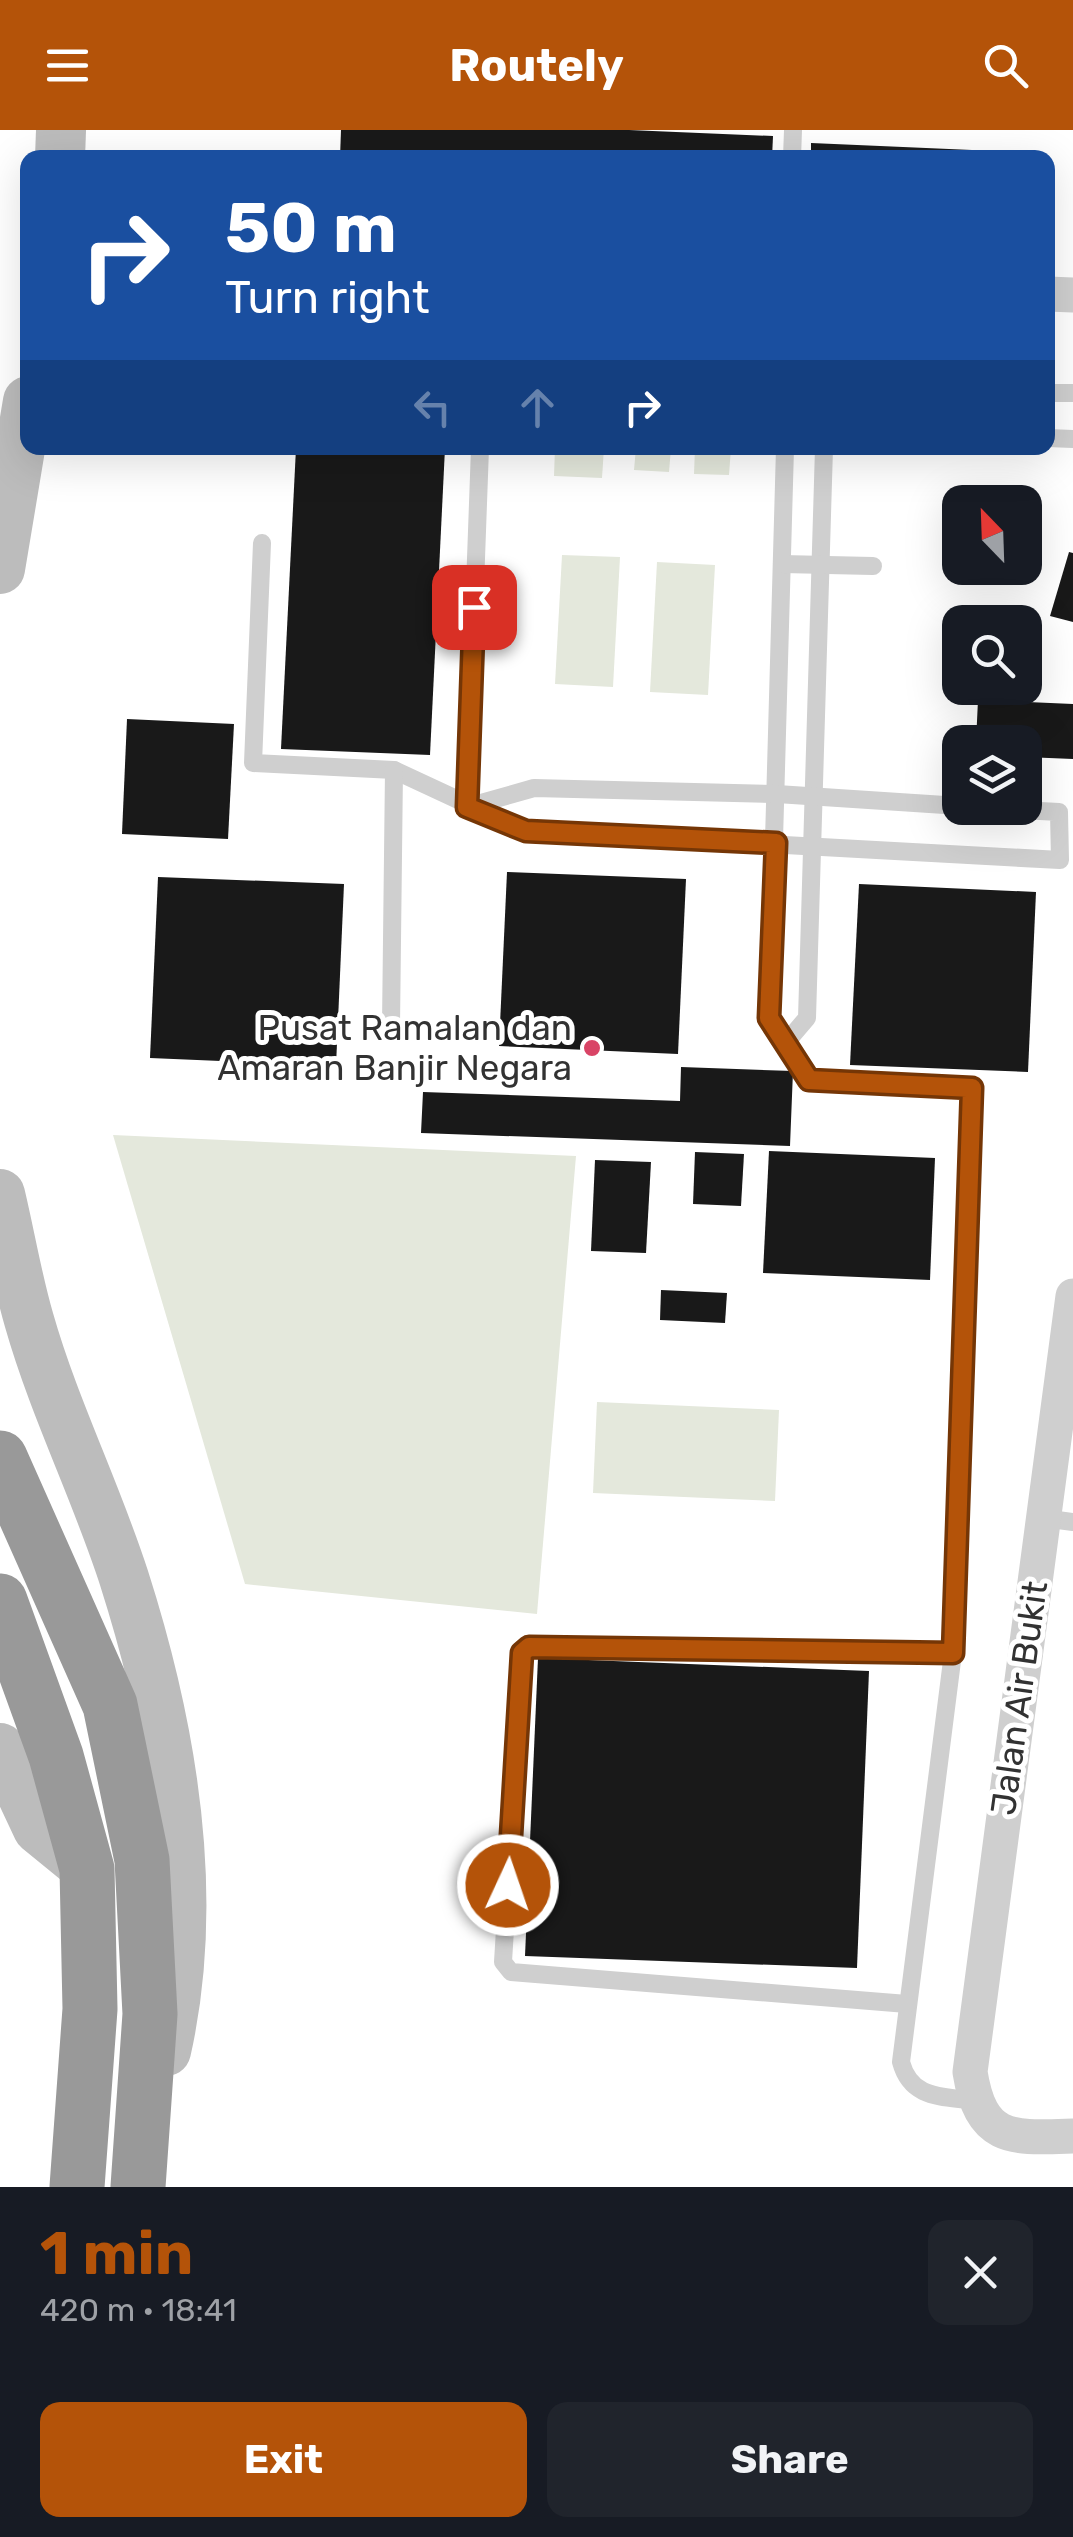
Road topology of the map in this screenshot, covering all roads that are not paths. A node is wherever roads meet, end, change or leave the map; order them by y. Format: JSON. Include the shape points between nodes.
{"nodes":[{"id":1,"x":20,"y":449,"type":"edge"},
{"id":2,"x":480,"y":455,"type":"edge"},
{"id":3,"x":785,"y":455,"type":"edge"},
{"id":4,"x":824,"y":455,"type":"edge"},
{"id":5,"x":262,"y":543,"type":"dead end"},
{"id":6,"x":782,"y":564,"type":"junction"},
{"id":7,"x":819,"y":565,"type":"junction"},
{"id":8,"x":874,"y":566,"type":"dead end"},
{"id":9,"x":0,"y":569,"type":"edge"},
{"id":10,"x":394,"y":770,"type":"junction"},
{"id":11,"x":777,"y":794,"type":"junction"},
{"id":12,"x":816,"y":796,"type":"junction"},
{"id":13,"x":942,"y":805,"type":"edge"},
{"id":14,"x":467,"y":807,"type":"junction"},
{"id":15,"x":1042,"y":811,"type":"edge"},
{"id":16,"x":776,"y":843,"type":"junction"},
{"id":17,"x":814,"y":844,"type":"junction"},
{"id":18,"x":391,"y":1026,"type":"dead end"},
{"id":19,"x":784,"y":1045,"type":"junction"},
{"id":20,"x":0,"y":1194,"type":"edge"},
{"id":21,"x":1073,"y":1296,"type":"edge"},
{"id":22,"x":1064,"y":1433,"type":"edge"},
{"id":23,"x":0,"y":1458,"type":"edge"},
{"id":24,"x":1058,"y":1520,"type":"edge"},
{"id":25,"x":0,"y":1601,"type":"edge"},
{"id":26,"x":953,"y":1653,"type":"junction"},
{"id":27,"x":0,"y":1748,"type":"edge"},
{"id":28,"x":87,"y":1870,"type":"junction"},
{"id":29,"x":908,"y":2004,"type":"junction"},
{"id":30,"x":974,"y":2101,"type":"junction"},
{"id":31,"x":1073,"y":2136,"type":"edge"},
{"id":32,"x":139,"y":2175,"type":"edge"},
{"id":33,"x":77,"y":2187,"type":"edge"}],
"edges":[{"from":1,"to":9,"type":"main road"},
{"from":2,"to":14,"type":"lane"},
{"from":3,"to":6,"type":"lane"},
{"from":4,"to":7,"type":"lane"},
{"from":5,"to":10,"type":"lane","via":[[254,763]]},
{"from":6,"to":7,"type":"lane"},
{"from":6,"to":11,"type":"lane"},
{"from":7,"to":8,"type":"lane"},
{"from":7,"to":12,"type":"lane"},
{"from":10,"to":14,"type":"lane"},
{"from":10,"to":18,"type":"lane"},
{"from":11,"to":12,"type":"lane"},
{"from":11,"to":14,"type":"lane","via":[[534,788]]},
{"from":11,"to":16,"type":"lane"},
{"from":12,"to":13,"type":"lane"},
{"from":12,"to":17,"type":"lane"},
{"from":14,"to":16,"type":"lane","via":[[526,831]]},
{"from":15,"to":17,"type":"lane","via":[[1060,812],[1060,860]]},
{"from":16,"to":17,"type":"lane"},
{"from":16,"to":19,"type":"lane","via":[[769,1018]]},
{"from":17,"to":19,"type":"lane","via":[[807,1018]]},
{"from":19,"to":26,"type":"lane","via":[[809,1080],[972,1088]]},
{"from":20,"to":32,"type":"main road","via":[[29,1322],[124,1580],[169,1760],[183,1890],[174,2013]]},
{"from":21,"to":22,"type":"street","name":"Jalan Air Bukit"},
{"from":22,"to":24,"type":"street","name":"Jalan Air Bukit"},
{"from":23,"to":32,"type":"highway","via":[[110,1705],[142,1860],[150,2014]]},
{"from":24,"to":30,"type":"street","name":"Jalan Air Bukit","via":[[970,2072]]},
{"from":25,"to":28,"type":"highway","via":[[56,1756]]},
{"from":26,"to":29,"type":"lane"},
{"from":26,"to":29,"type":"lane","via":[[529,1647],[522,1653],[503,1962],[511,1972]]},
{"from":27,"to":28,"type":"main road","via":[[38,1829]]},
{"from":28,"to":33,"type":"highway","via":[[90,2009]]},
{"from":29,"to":30,"type":"lane","via":[[901,2062],[906,2078],[920,2093]]},
{"from":30,"to":31,"type":"street","via":[[988,2124],[1016,2138]]}]}
